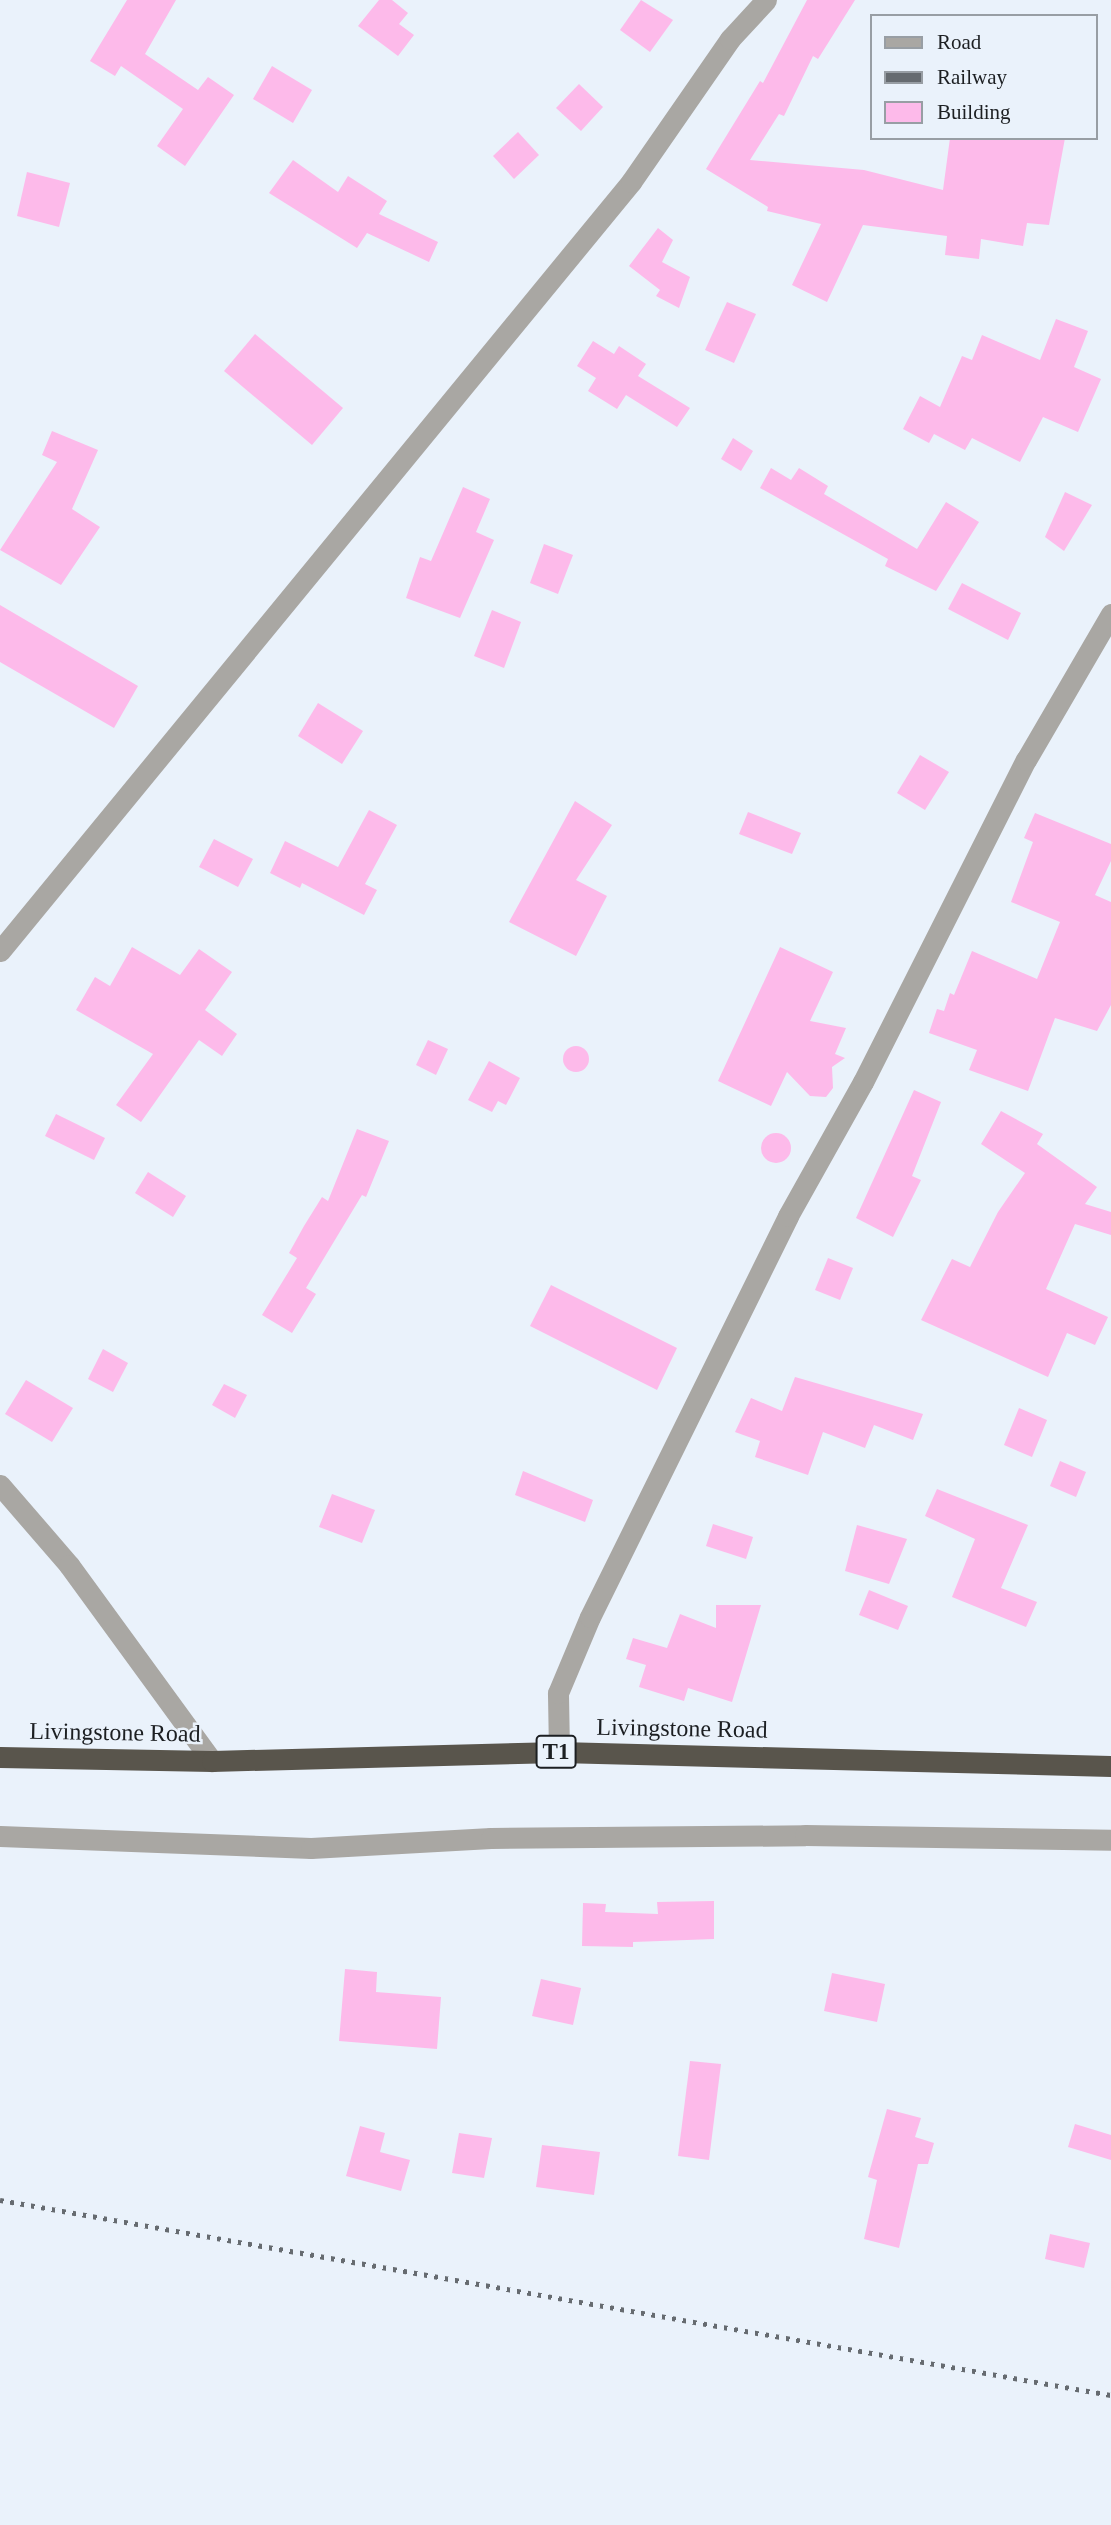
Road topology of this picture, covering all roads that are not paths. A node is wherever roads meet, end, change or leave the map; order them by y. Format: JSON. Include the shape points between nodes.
{"nodes":[{"id":1,"x":766,"y":0,"type":"edge"},
{"id":2,"x":1111,"y":614,"type":"edge"},
{"id":3,"x":0,"y":951,"type":"edge"},
{"id":4,"x":0,"y":1485,"type":"edge"},
{"id":5,"x":559,"y":1752,"type":"junction"},
{"id":6,"x":0,"y":1757,"type":"edge"},
{"id":7,"x":212,"y":1761,"type":"junction"},
{"id":8,"x":1111,"y":1766,"type":"edge"},
{"id":9,"x":0,"y":1836,"type":"edge"},
{"id":10,"x":1111,"y":1840,"type":"edge"}],
"edges":[{"from":1,"to":3,"type":"street","via":[[730,39],[623,193]]},
{"from":2,"to":5,"type":"street","via":[[1026,760],[863,1082],[788,1216],[590,1617],[558,1693]]},
{"from":4,"to":7,"type":"street","via":[[68,1564]]},
{"from":5,"to":7,"type":"highway","name":"Livingstone Road","number":"T1"},
{"from":5,"to":8,"type":"highway","name":"Livingstone Road","number":"T1"},
{"from":6,"to":7,"type":"highway","name":"Livingstone Road","number":"T1"},
{"from":9,"to":10,"type":"street","via":[[311,1848],[491,1838],[806,1835]]}]}
